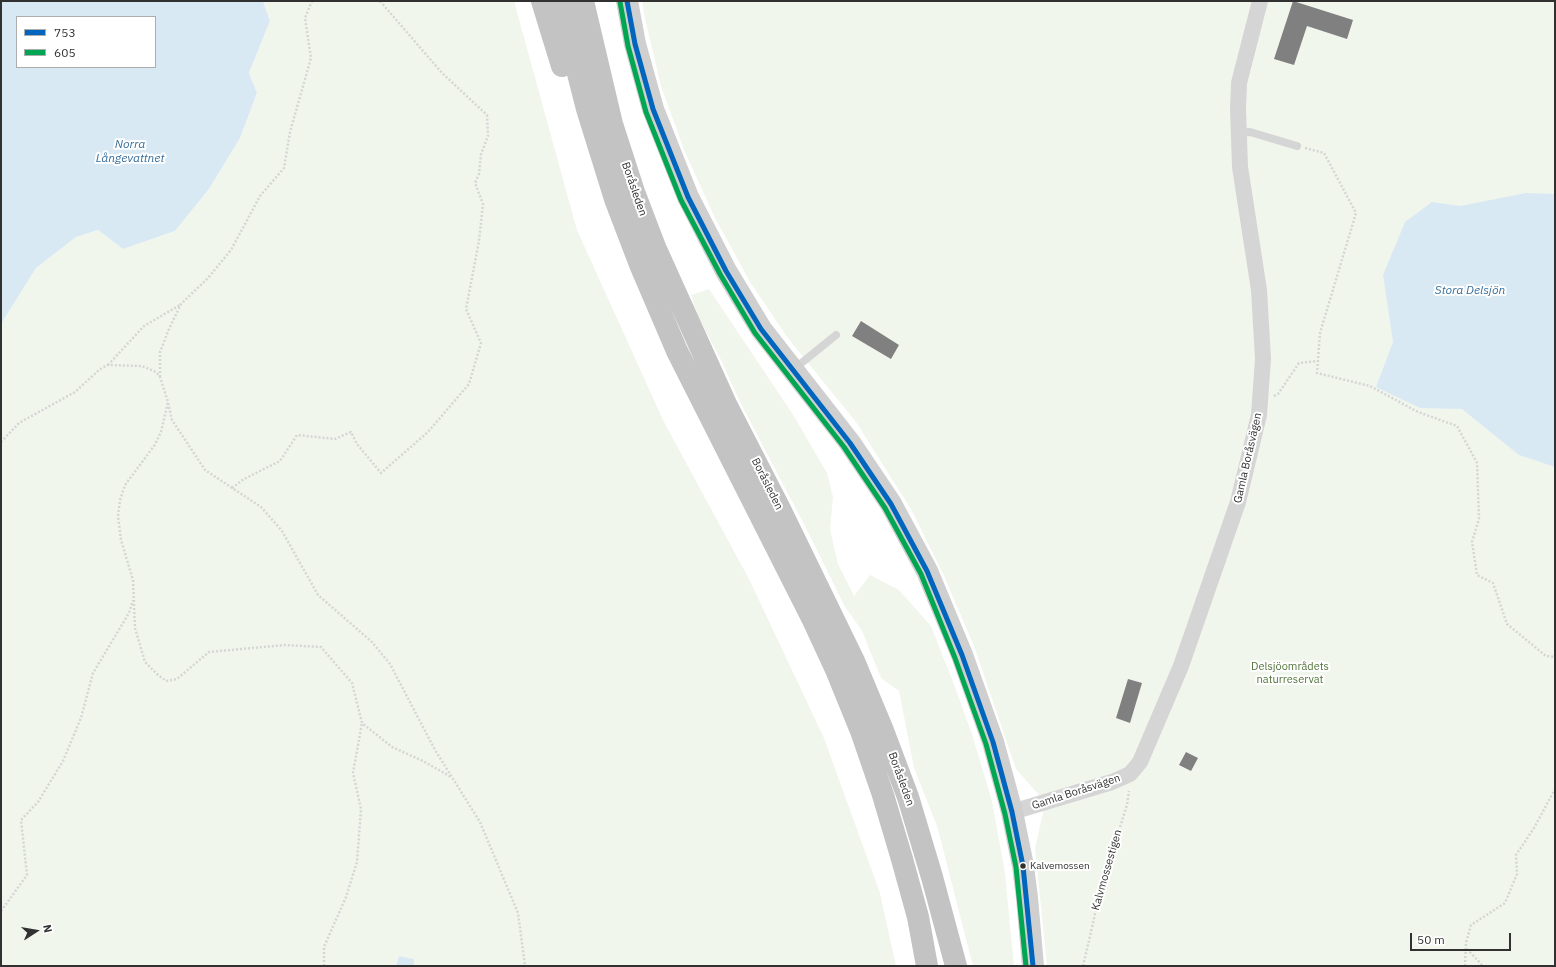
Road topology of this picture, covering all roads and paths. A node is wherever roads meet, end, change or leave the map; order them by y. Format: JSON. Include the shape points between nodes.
{"nodes":[{"id":1,"x":312,"y":1,"type":"edge"},
{"id":2,"x":380,"y":1,"type":"edge"},
{"id":3,"x":542,"y":1,"type":"edge"},
{"id":4,"x":561,"y":1,"type":"edge"},
{"id":5,"x":628,"y":1,"type":"edge"},
{"id":6,"x":1260,"y":1,"type":"edge"},
{"id":7,"x":584,"y":6,"type":"edge"},
{"id":8,"x":1238,"y":133,"type":"junction"},
{"id":9,"x":1297,"y":146,"type":"joint"},
{"id":10,"x":615,"y":199,"type":"junction"},
{"id":11,"x":181,"y":304,"type":"junction"},
{"id":12,"x":836,"y":335,"type":"dead end"},
{"id":13,"x":1318,"y":361,"type":"junction"},
{"id":14,"x":107,"y":365,"type":"junction"},
{"id":15,"x":793,"y":370,"type":"junction"},
{"id":16,"x":160,"y":377,"type":"junction"},
{"id":17,"x":168,"y":402,"type":"junction"},
{"id":18,"x":1260,"y":402,"type":"junction"},
{"id":19,"x":1,"y":442,"type":"edge"},
{"id":20,"x":232,"y":488,"type":"junction"},
{"id":21,"x":133,"y":598,"type":"junction"},
{"id":22,"x":1555,"y":657,"type":"edge"},
{"id":23,"x":362,"y":723,"type":"junction"},
{"id":24,"x":1130,"y":774,"type":"junction"},
{"id":25,"x":451,"y":777,"type":"junction"},
{"id":26,"x":1555,"y":788,"type":"edge"},
{"id":27,"x":1012,"y":812,"type":"junction"},
{"id":28,"x":1,"y":912,"type":"edge"},
{"id":29,"x":1466,"y":949,"type":"junction"},
{"id":30,"x":324,"y":966,"type":"edge"},
{"id":31,"x":525,"y":966,"type":"edge"},
{"id":32,"x":927,"y":966,"type":"edge"},
{"id":33,"x":956,"y":966,"type":"edge"},
{"id":34,"x":1033,"y":966,"type":"edge"},
{"id":35,"x":1083,"y":966,"type":"edge"},
{"id":36,"x":1465,"y":966,"type":"edge"},
{"id":37,"x":1484,"y":966,"type":"edge"}],
"edges":[{"from":1,"to":11,"type":"path","via":[[305,18],[311,58],[290,132],[284,168],[260,196],[231,250],[208,278]]},
{"from":2,"to":20,"type":"path","via":[[442,73],[487,115],[488,136],[481,154],[480,174],[474,183],[483,204],[466,309],[481,343],[469,384],[428,432],[381,473],[357,444],[352,432],[335,439],[297,435],[280,461]]},
{"from":3,"to":10,"type":"highway","via":[[575,107]]},
{"from":4,"to":10,"type":"highway","name":"Boråsleden","via":[[587,109]]},
{"from":5,"to":15,"type":"street","via":[[635,44],[653,109],[688,197],[726,271],[761,329]]},
{"from":6,"to":8,"type":"street","name":"Gamla Boråsvägen","via":[[1239,83]]},
{"from":7,"to":33,"type":"highway","name":"Boråsleden","via":[[612,124],[655,247],[726,404],[854,661],[908,797]]},
{"from":8,"to":9,"type":"lane","via":[[1250,132]]},
{"from":8,"to":18,"type":"street","name":"Gamla Boråsvägen","via":[[1240,167],[1259,290],[1263,359]]},
{"from":9,"to":13,"type":"path","via":[[1324,153],[1356,213],[1320,333]]},
{"from":10,"to":32,"type":"highway","name":"Boråsleden","via":[[677,351],[837,672],[883,795],[918,917]]},
{"from":11,"to":14,"type":"path","via":[[144,326]]},
{"from":11,"to":16,"type":"path","via":[[160,352]]},
{"from":12,"to":15,"type":"lane"},
{"from":13,"to":18,"type":"path","via":[[1299,363],[1278,394]]},
{"from":13,"to":22,"type":"path","via":[[1317,373],[1370,386],[1418,412],[1457,426],[1477,463],[1479,519],[1472,542],[1477,575],[1493,583],[1507,624],[1546,656]]},
{"from":14,"to":16,"type":"path","via":[[142,366],[156,372]]},
{"from":14,"to":19,"type":"path","via":[[75,392],[19,424]]},
{"from":15,"to":27,"type":"street","via":[[850,442],[891,504],[927,571],[962,655],[993,742]]},
{"from":16,"to":17,"type":"path"},
{"from":17,"to":20,"type":"path","via":[[172,420],[205,470]]},
{"from":17,"to":21,"type":"path","via":[[161,432],[154,446],[125,485],[120,500],[118,516],[121,540],[133,580]]},
{"from":18,"to":24,"type":"street","name":"Gamla Boråsvägen","via":[[1236,509],[1181,666],[1140,762]]},
{"from":20,"to":25,"type":"path","via":[[261,507],[282,531],[318,595],[372,642],[390,664]]},
{"from":21,"to":23,"type":"path","via":[[135,628],[145,662],[166,681],[177,679],[209,652],[285,645],[321,647],[352,683]]},
{"from":21,"to":28,"type":"path","via":[[129,613],[93,673],[81,718],[63,761],[38,802],[21,820],[27,875]]},
{"from":23,"to":25,"type":"path","via":[[392,747]]},
{"from":23,"to":30,"type":"path","via":[[353,773],[361,809],[357,862],[346,897],[324,947]]},
{"from":24,"to":27,"type":"street","name":"Gamla Boråsvägen","via":[[1112,782]]},
{"from":24,"to":35,"type":"path","name":"Kalvmossestigen","via":[[1127,805],[1102,884]]},
{"from":25,"to":31,"type":"path","via":[[480,822],[518,913]]},
{"from":26,"to":29,"type":"path","via":[[1534,828],[1516,854],[1517,874],[1505,903],[1471,925]]},
{"from":27,"to":34,"type":"street","via":[[1023,866]]},
{"from":29,"to":36,"type":"path"},
{"from":29,"to":37,"type":"path"}]}
